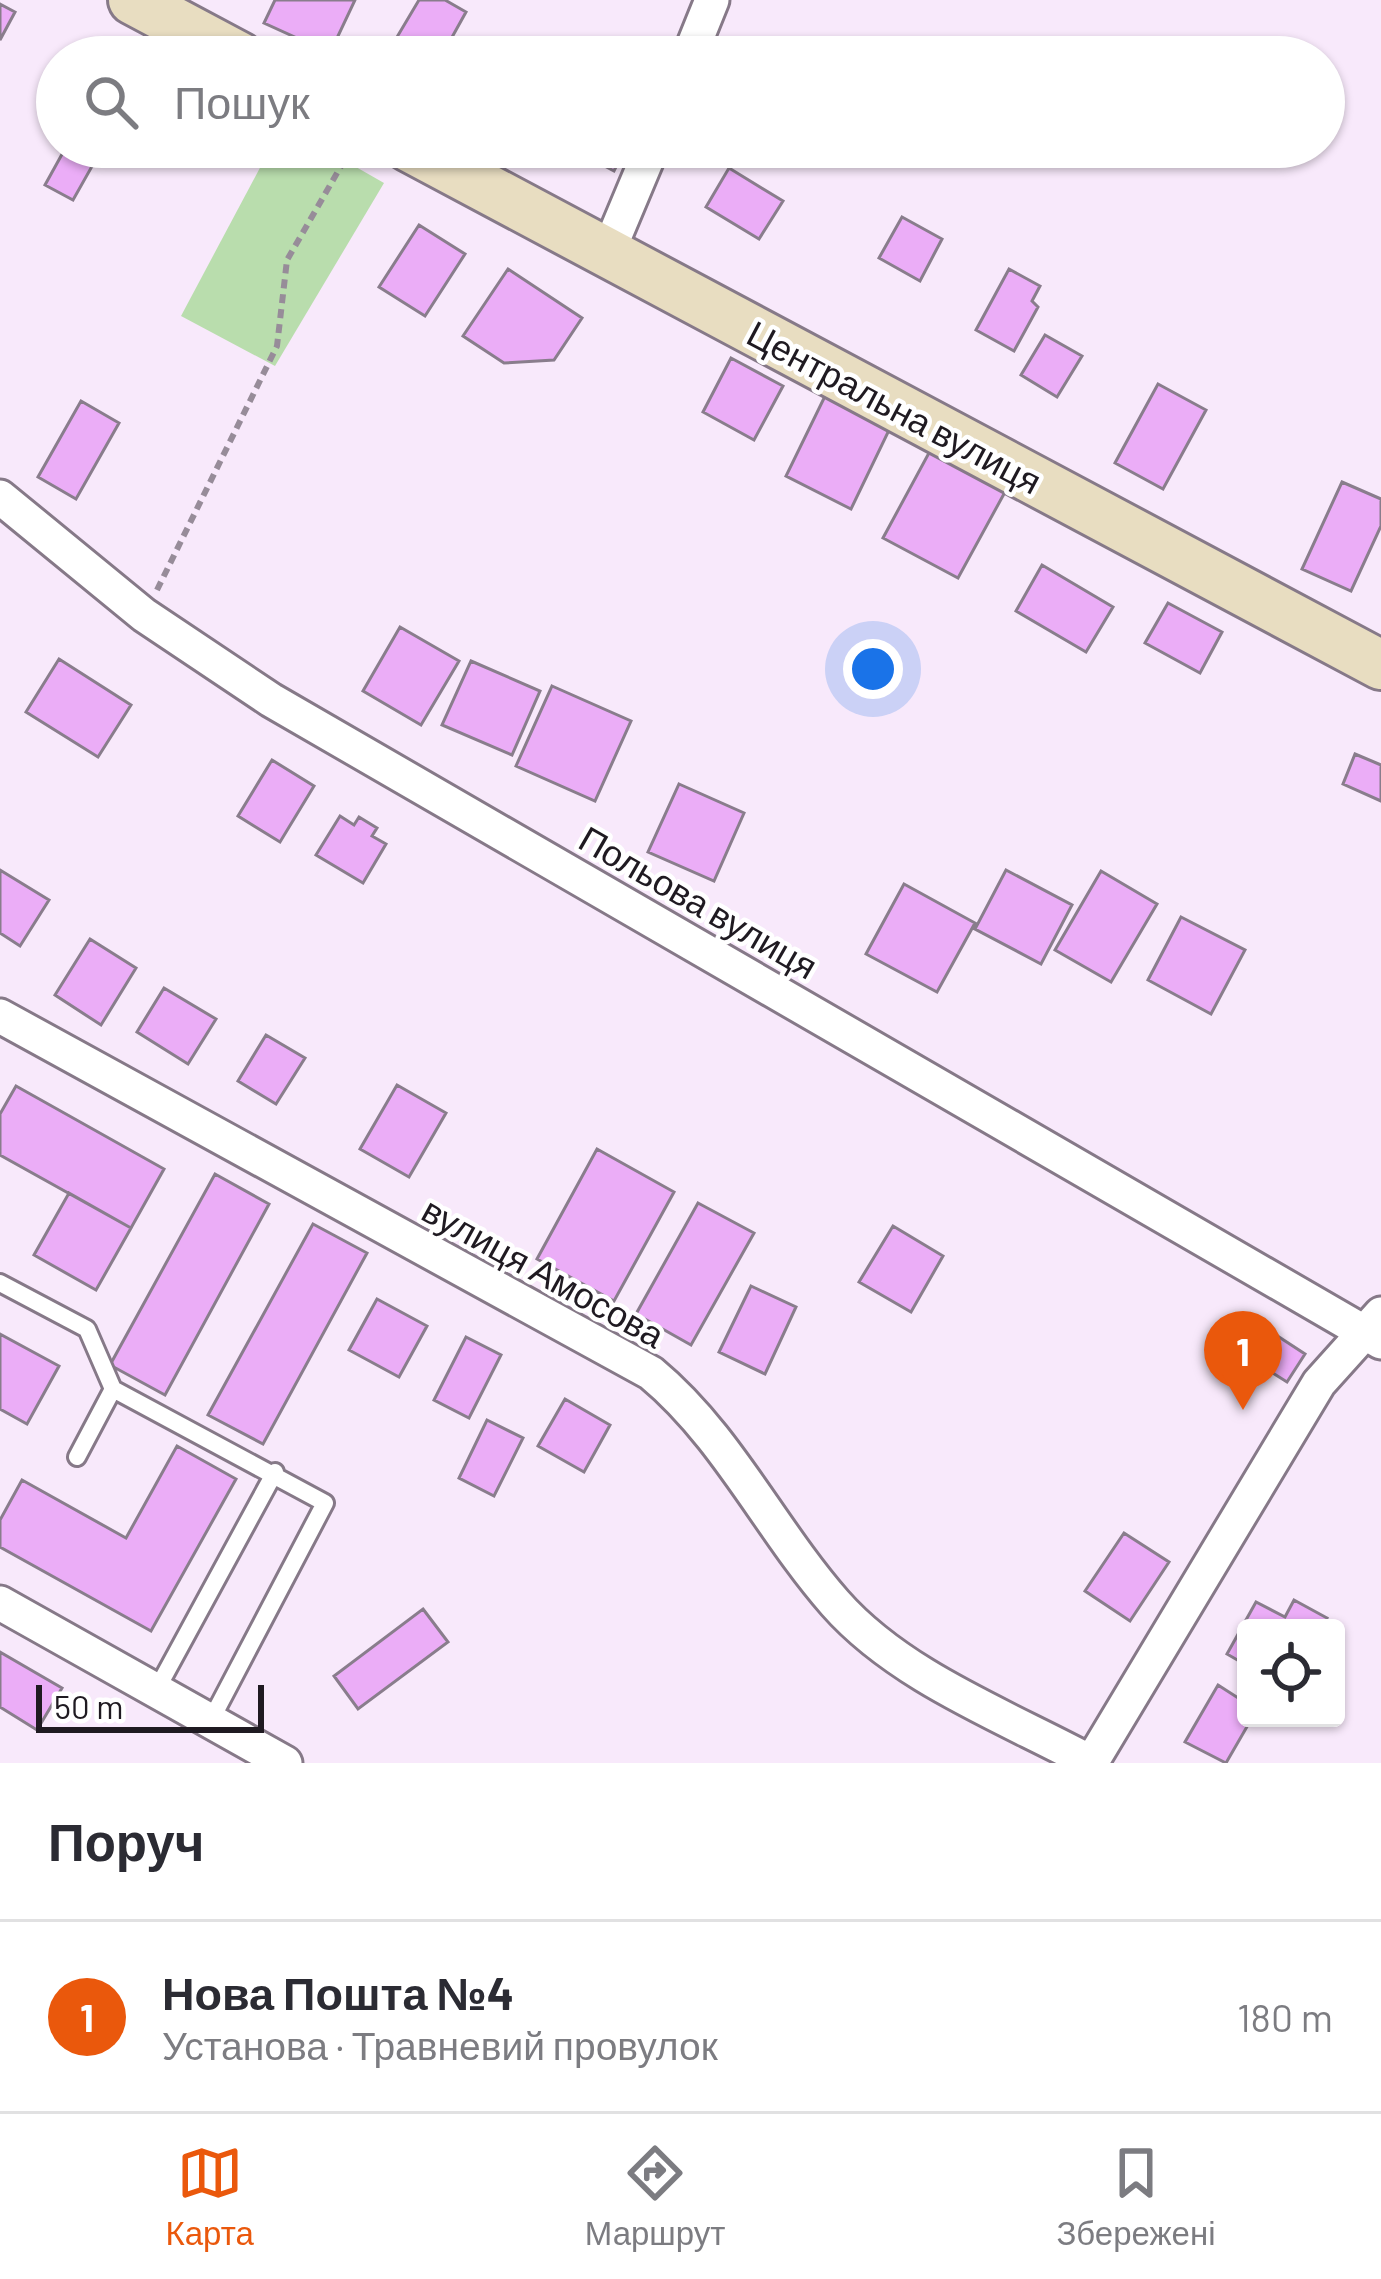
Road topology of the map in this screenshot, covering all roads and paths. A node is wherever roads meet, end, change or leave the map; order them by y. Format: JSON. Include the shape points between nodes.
{"nodes":[{"id":1,"x":133,"y":0,"type":"edge"},
{"id":2,"x":712,"y":0,"type":"edge"},
{"id":3,"x":201,"y":36,"type":"edge"},
{"id":4,"x":697,"y":36,"type":"edge"},
{"id":5,"x":340,"y":168,"type":"edge"},
{"id":6,"x":449,"y":168,"type":"edge"},
{"id":7,"x":643,"y":168,"type":"edge"},
{"id":8,"x":608,"y":252,"type":"junction"},
{"id":9,"x":0,"y":497,"type":"edge"},
{"id":10,"x":144,"y":615,"type":"junction"},
{"id":11,"x":1381,"y":665,"type":"edge"},
{"id":12,"x":0,"y":1016,"type":"edge"},
{"id":13,"x":0,"y":1283,"type":"edge"},
{"id":14,"x":1375,"y":1329,"type":"edge"},
{"id":15,"x":113,"y":1389,"type":"junction"},
{"id":16,"x":76,"y":1457,"type":"dead end"},
{"id":17,"x":275,"y":1472,"type":"junction"},
{"id":18,"x":0,"y":1603,"type":"edge"},
{"id":19,"x":157,"y":1689,"type":"junction"},
{"id":20,"x":212,"y":1720,"type":"junction"},
{"id":21,"x":285,"y":1763,"type":"edge"},
{"id":22,"x":1092,"y":1763,"type":"edge"}],
"edges":[{"from":1,"to":3,"type":"main road"},
{"from":2,"to":4,"type":"street"},
{"from":5,"to":10,"type":"path","via":[[286,260],[277,346]]},
{"from":6,"to":8,"type":"main road","name":"Центральна вулиця"},
{"from":7,"to":8,"type":"street"},
{"from":8,"to":11,"type":"main road","name":"Центральна вулиця"},
{"from":9,"to":10,"type":"street","name":"Польова вулиця"},
{"from":10,"to":14,"type":"street","name":"Польова вулиця","via":[[271,700]]},
{"from":12,"to":22,"type":"street","name":"вулиця Амосова","via":[[650,1373],[708,1430],[805,1567],[873,1640]]},
{"from":13,"to":15,"type":"lane","via":[[87,1329]]},
{"from":14,"to":22,"type":"street","via":[[1319,1384]]},
{"from":15,"to":16,"type":"lane"},
{"from":15,"to":17,"type":"lane"},
{"from":17,"to":19,"type":"lane"},
{"from":17,"to":20,"type":"lane","via":[[318,1495],[323,1515]]},
{"from":18,"to":19,"type":"street"},
{"from":19,"to":20,"type":"street"},
{"from":20,"to":21,"type":"street"}]}
